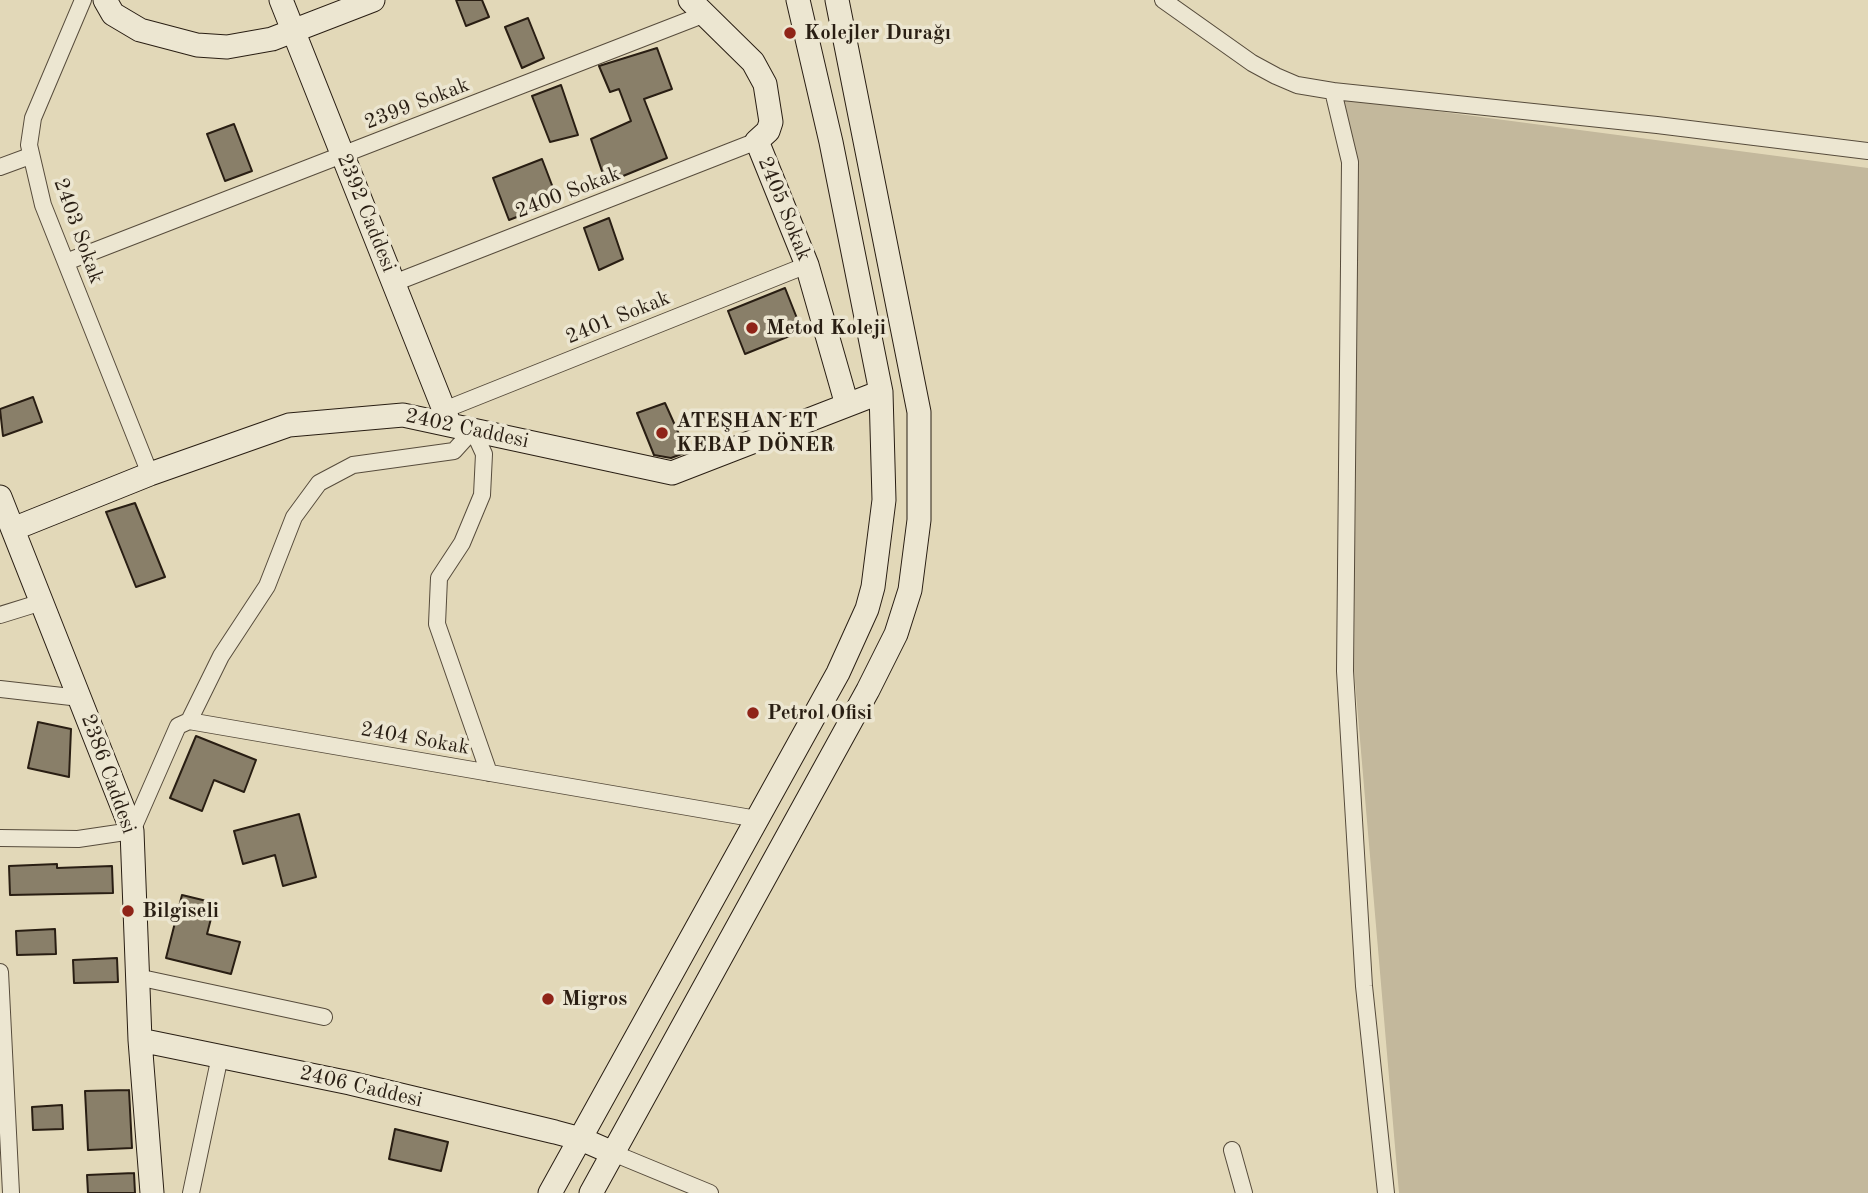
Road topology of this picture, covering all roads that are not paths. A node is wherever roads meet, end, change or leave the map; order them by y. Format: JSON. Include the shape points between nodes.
{"nodes":[{"id":1,"x":83,"y":0,"type":"edge"},
{"id":2,"x":105,"y":0,"type":"edge"},
{"id":3,"x":281,"y":0,"type":"edge"},
{"id":4,"x":373,"y":0,"type":"edge"},
{"id":5,"x":798,"y":0,"type":"edge"},
{"id":6,"x":837,"y":0,"type":"edge"},
{"id":7,"x":1163,"y":0,"type":"edge"},
{"id":8,"x":698,"y":5,"type":"edge"},
{"id":9,"x":294,"y":32,"type":"junction"},
{"id":10,"x":1332,"y":91,"type":"junction"},
{"id":11,"x":757,"y":141,"type":"junction"},
{"id":12,"x":1868,"y":151,"type":"edge"},
{"id":13,"x":343,"y":155,"type":"junction"},
{"id":14,"x":30,"y":156,"type":"junction"},
{"id":15,"x":0,"y":167,"type":"edge"},
{"id":16,"x":66,"y":262,"type":"junction"},
{"id":17,"x":807,"y":265,"type":"junction"},
{"id":18,"x":394,"y":283,"type":"junction"},
{"id":19,"x":881,"y":392,"type":"junction"},
{"id":20,"x":847,"y":405,"type":"junction"},
{"id":21,"x":447,"y":417,"type":"junction"},
{"id":22,"x":473,"y":430,"type":"junction"},
{"id":23,"x":150,"y":474,"type":"junction"},
{"id":24,"x":0,"y":496,"type":"edge"},
{"id":25,"x":13,"y":528,"type":"junction"},
{"id":26,"x":42,"y":602,"type":"junction"},
{"id":27,"x":0,"y":615,"type":"edge"},
{"id":28,"x":0,"y":689,"type":"edge"},
{"id":29,"x":80,"y":698,"type":"junction"},
{"id":30,"x":189,"y":721,"type":"junction"},
{"id":31,"x":489,"y":773,"type":"junction"},
{"id":32,"x":757,"y":819,"type":"junction"},
{"id":33,"x":132,"y":831,"type":"junction"},
{"id":34,"x":0,"y":838,"type":"edge"},
{"id":35,"x":0,"y":972,"type":"edge"},
{"id":36,"x":137,"y":977,"type":"junction"},
{"id":37,"x":0,"y":984,"type":"edge"},
{"id":38,"x":324,"y":1017,"type":"dead end"},
{"id":39,"x":140,"y":1040,"type":"junction"},
{"id":40,"x":220,"y":1056,"type":"junction"},
{"id":41,"x":5,"y":1129,"type":"edge"},
{"id":42,"x":580,"y":1139,"type":"junction"},
{"id":43,"x":1232,"y":1150,"type":"dead end"},
{"id":44,"x":613,"y":1153,"type":"junction"},
{"id":45,"x":11,"y":1193,"type":"edge"},
{"id":46,"x":152,"y":1193,"type":"edge"},
{"id":47,"x":191,"y":1193,"type":"edge"},
{"id":48,"x":550,"y":1193,"type":"edge"},
{"id":49,"x":591,"y":1193,"type":"edge"},
{"id":50,"x":710,"y":1193,"type":"edge"},
{"id":51,"x":1244,"y":1193,"type":"edge"},
{"id":52,"x":1385,"y":1193,"type":"edge"}],
"edges":[{"from":1,"to":14,"type":"street","name":"2403 Sokak","via":[[33,118]]},
{"from":2,"to":9,"type":"street","via":[[124,23],[197,45],[251,44]]},
{"from":3,"to":9,"type":"street","name":"2392 Caddesi"},
{"from":4,"to":9,"type":"street"},
{"from":5,"to":19,"type":"street"},
{"from":6,"to":44,"type":"street","via":[[919,412],[919,520],[912,581],[896,634],[868,690]]},
{"from":7,"to":10,"type":"street","via":[[1252,63],[1297,85]]},
{"from":8,"to":11,"type":"street","name":"2405 Sokak","via":[[752,62],[765,84],[771,122]]},
{"from":8,"to":13,"type":"street","name":"2399 Sokak"},
{"from":9,"to":13,"type":"street","name":"2392 Caddesi"},
{"from":10,"to":12,"type":"street"},
{"from":10,"to":52,"type":"street","via":[[1350,162],[1345,671],[1364,986]]},
{"from":11,"to":17,"type":"street","name":"2405 Sokak"},
{"from":11,"to":18,"type":"street","name":"2400 Sokak"},
{"from":13,"to":16,"type":"street","name":"2399 Sokak"},
{"from":13,"to":18,"type":"street","name":"2392 Caddesi"},
{"from":14,"to":15,"type":"street"},
{"from":14,"to":16,"type":"street","name":"2403 Sokak"},
{"from":16,"to":23,"type":"street","name":"2403 Sokak"},
{"from":17,"to":20,"type":"street","name":"2405 Sokak"},
{"from":17,"to":21,"type":"street","name":"2401 Sokak"},
{"from":18,"to":21,"type":"street","name":"2392 Caddesi"},
{"from":19,"to":20,"type":"street","name":"2402 Caddesi"},
{"from":19,"to":32,"type":"street","via":[[884,500],[878,563],[867,609],[838,674]]},
{"from":20,"to":22,"type":"street","name":"2402 Caddesi","via":[[672,473]]},
{"from":21,"to":22,"type":"street","name":"2402 Caddesi"},
{"from":21,"to":23,"type":"street","name":"2402 Caddesi","via":[[397,414],[289,425]]},
{"from":22,"to":30,"type":"street","via":[[454,451],[353,465],[319,483],[294,517],[267,586],[221,656]]},
{"from":22,"to":31,"type":"street","via":[[484,454],[482,495],[462,543],[439,578],[437,624]]},
{"from":23,"to":25,"type":"street","name":"2402 Caddesi"},
{"from":24,"to":25,"type":"street","name":"2386 Caddesi"},
{"from":25,"to":26,"type":"street","name":"2386 Caddesi"},
{"from":26,"to":27,"type":"street"},
{"from":26,"to":29,"type":"street","name":"2386 Caddesi"},
{"from":28,"to":29,"type":"street"},
{"from":29,"to":33,"type":"street","name":"2386 Caddesi"},
{"from":30,"to":31,"type":"street","name":"2404 Sokak"},
{"from":30,"to":33,"type":"street","via":[[178,726]]},
{"from":31,"to":32,"type":"street","name":"2404 Sokak"},
{"from":32,"to":42,"type":"street"},
{"from":33,"to":34,"type":"street","via":[[78,839]]},
{"from":33,"to":36,"type":"street","name":"2386 Caddesi"},
{"from":35,"to":37,"type":"street"},
{"from":36,"to":38,"type":"street"},
{"from":36,"to":39,"type":"street","name":"2386 Caddesi"},
{"from":37,"to":41,"type":"street"},
{"from":39,"to":40,"type":"street","name":"2406 Caddesi"},
{"from":39,"to":46,"type":"street","name":"2386 Caddesi"},
{"from":40,"to":42,"type":"street","name":"2406 Caddesi"},
{"from":40,"to":47,"type":"street"},
{"from":41,"to":45,"type":"street"},
{"from":42,"to":44,"type":"street","name":"2406 Caddesi"},
{"from":42,"to":48,"type":"street"},
{"from":43,"to":51,"type":"street"},
{"from":44,"to":49,"type":"street"},
{"from":44,"to":50,"type":"street"}]}
